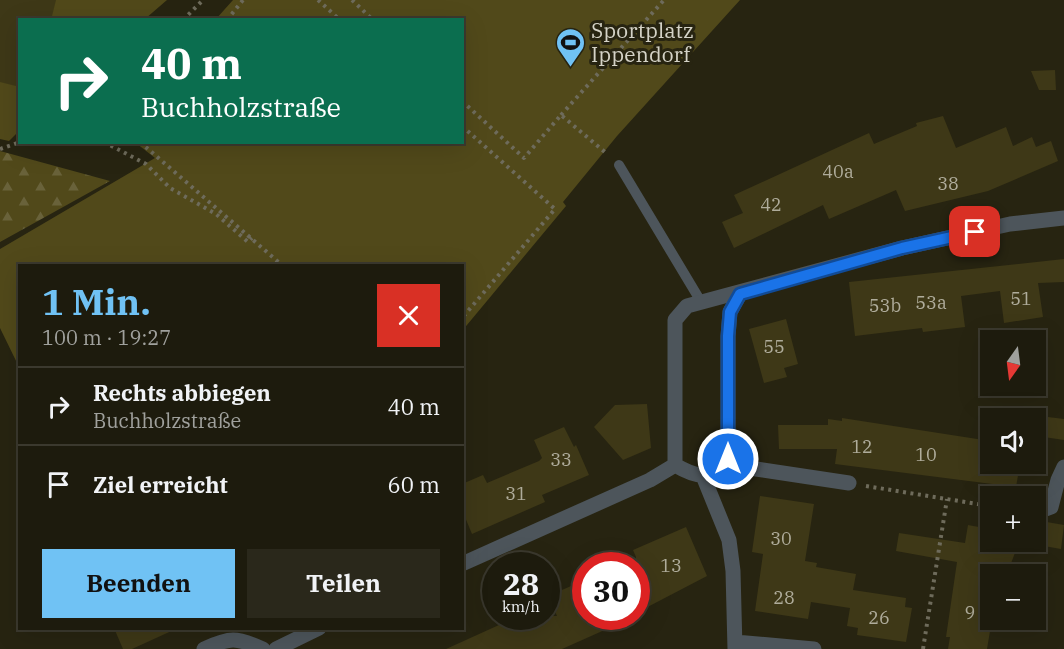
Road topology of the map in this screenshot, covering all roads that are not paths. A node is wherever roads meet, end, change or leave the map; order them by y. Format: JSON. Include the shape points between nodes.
{"nodes":[{"id":1,"x":619,"y":165,"type":"road end"},
{"id":2,"x":1064,"y":218,"type":"edge"},
{"id":3,"x":740,"y":294,"type":"junction"},
{"id":4,"x":700,"y":300,"type":"junction"},
{"id":5,"x":728,"y":459,"type":"junction"},
{"id":6,"x":675,"y":465,"type":"junction"},
{"id":7,"x":1064,"y":467,"type":"edge"},
{"id":8,"x":703,"y":476,"type":"junction"},
{"id":9,"x":849,"y":483,"type":"road end"},
{"id":10,"x":1046,"y":509,"type":"edge"},
{"id":11,"x":464,"y":563,"type":"edge"},
{"id":12,"x":315,"y":630,"type":"edge"},
{"id":13,"x":735,"y":646,"type":"edge"},
{"id":14,"x":204,"y":649,"type":"edge"},
{"id":15,"x":263,"y":649,"type":"edge"},
{"id":16,"x":276,"y":649,"type":"edge"},
{"id":17,"x":814,"y":649,"type":"edge"}],
"edges":[{"from":1,"to":4,"type":"lane"},
{"from":2,"to":3,"type":"street","via":[[1010,224],[902,248]]},
{"from":3,"to":4,"type":"street"},
{"from":3,"to":5,"type":"street","via":[[730,312],[728,336]]},
{"from":4,"to":6,"type":"street","via":[[687,306],[675,320]]},
{"from":5,"to":8,"type":"street","via":[[718,472]]},
{"from":5,"to":9,"type":"street","via":[[756,469]]},
{"from":6,"to":8,"type":"street"},
{"from":6,"to":11,"type":"street","via":[[650,480]]},
{"from":7,"to":10,"type":"street","via":[[1051,507]]},
{"from":8,"to":13,"type":"street","via":[[729,540]]},
{"from":12,"to":16,"type":"street"},
{"from":13,"to":17,"type":"street"},
{"from":14,"to":15,"type":"street","via":[[226,639],[243,640]]}]}
